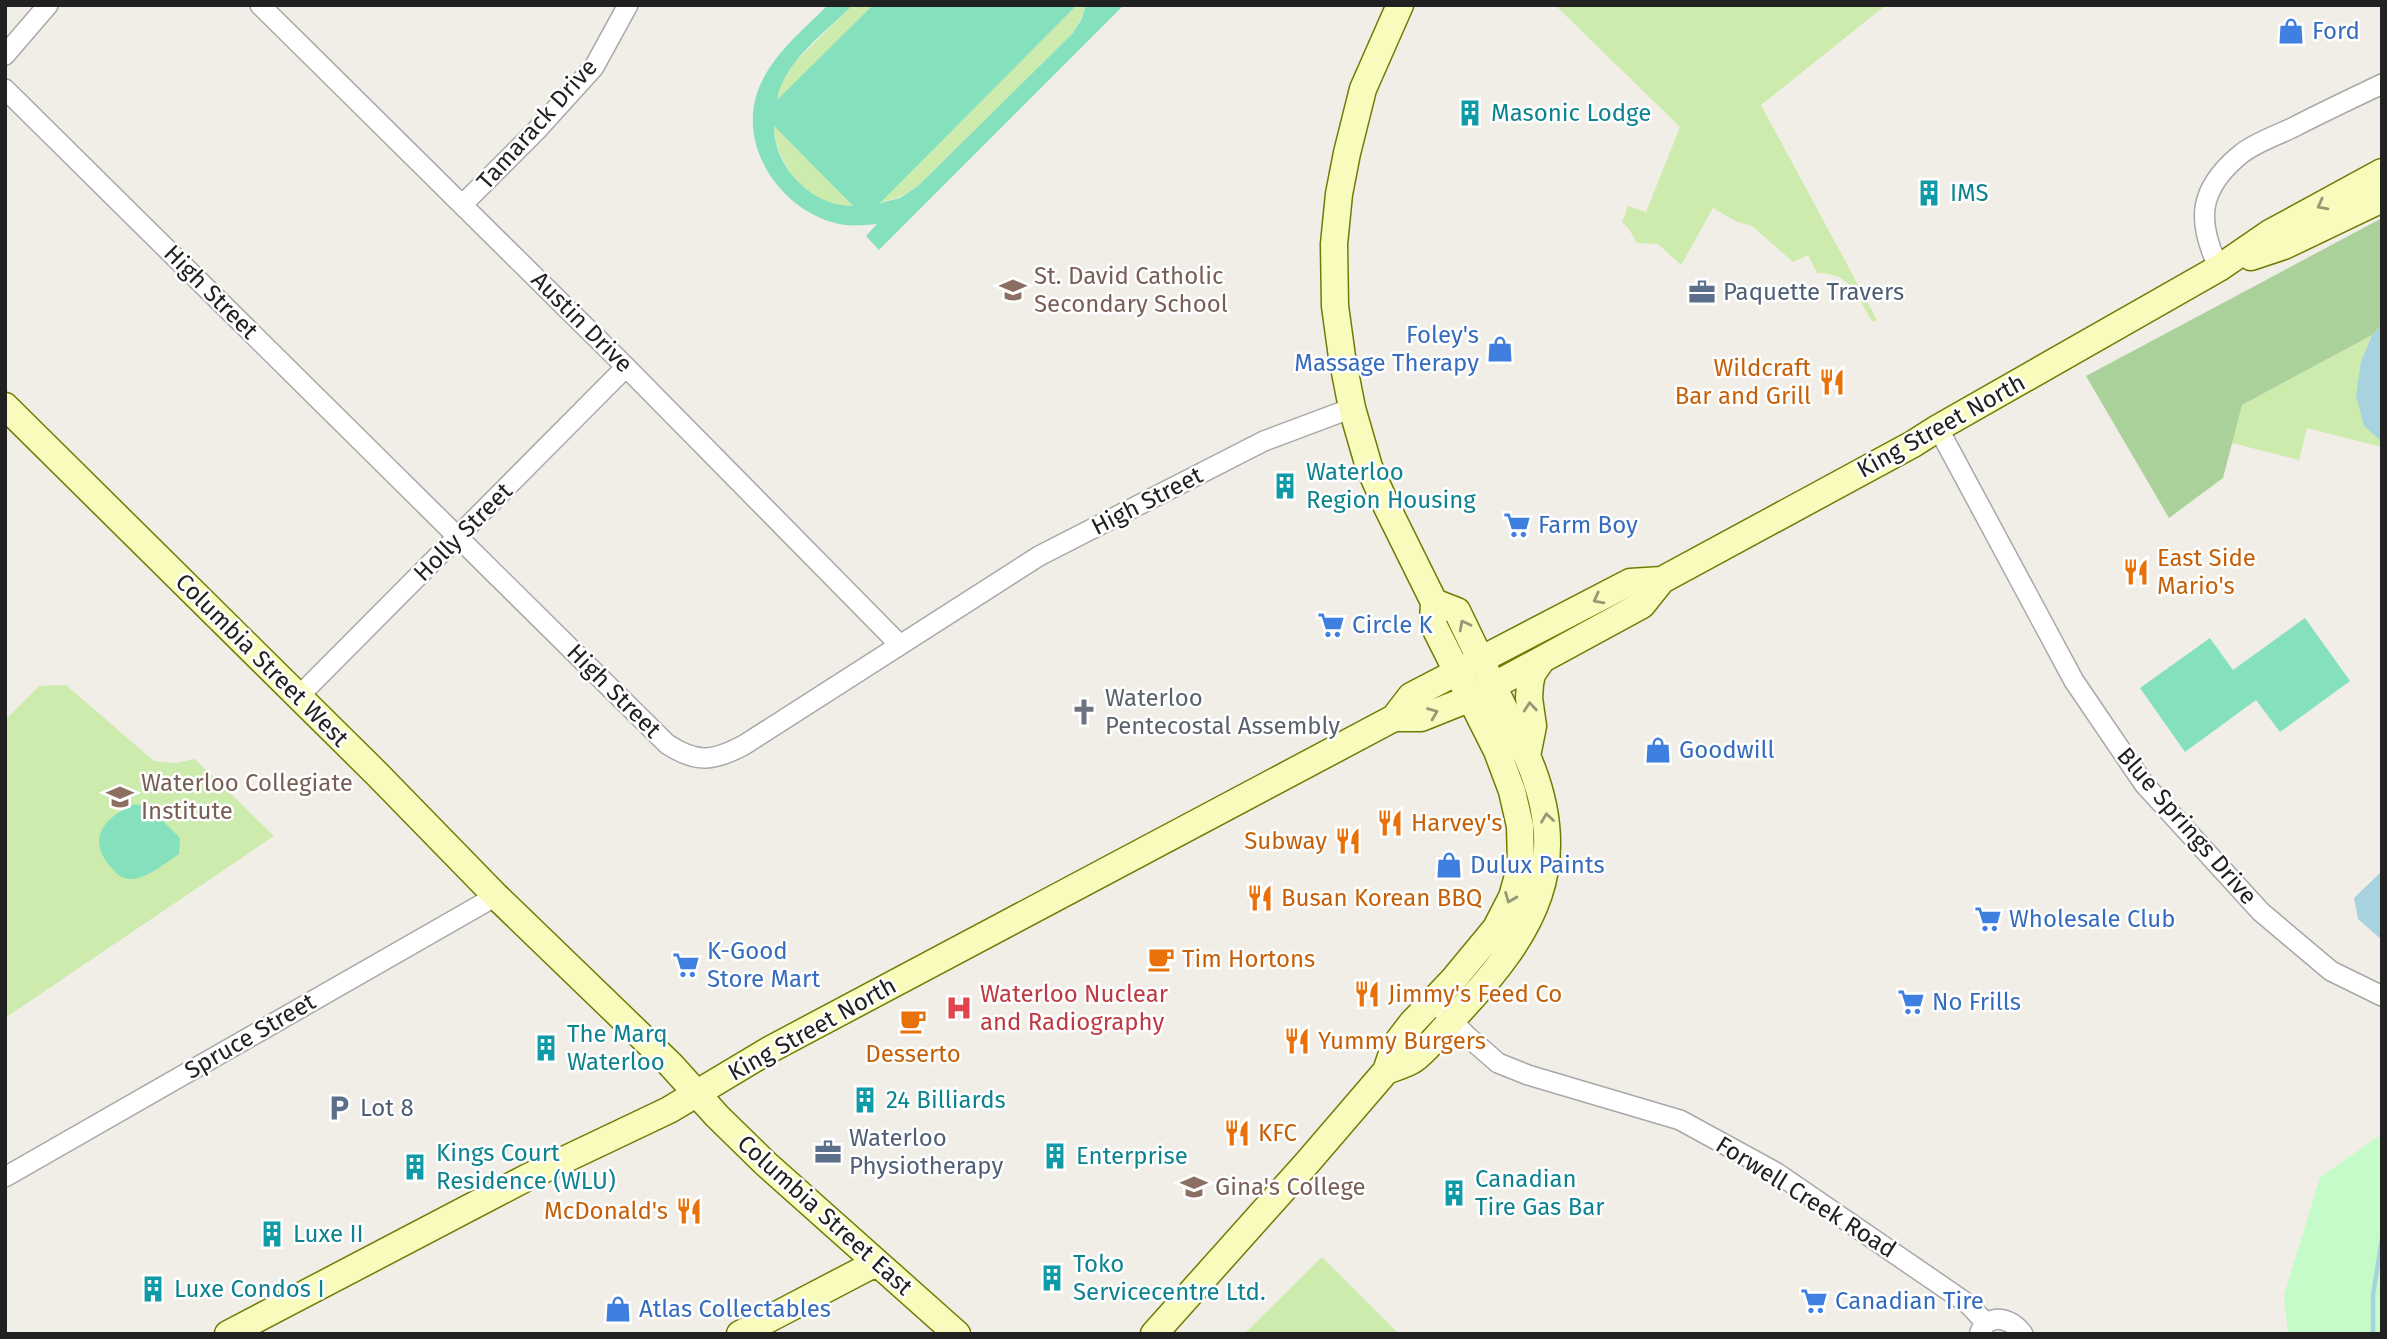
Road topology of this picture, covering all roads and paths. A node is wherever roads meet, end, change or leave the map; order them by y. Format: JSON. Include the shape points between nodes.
{"nodes":[{"id":1,"x":48,"y":5,"type":"edge"},
{"id":2,"x":260,"y":5,"type":"edge"},
{"id":3,"x":628,"y":5,"type":"edge"},
{"id":4,"x":1400,"y":5,"type":"edge"},
{"id":5,"x":5,"y":55,"type":"edge"},
{"id":6,"x":2382,"y":84,"type":"edge"},
{"id":7,"x":5,"y":89,"type":"edge"},
{"id":8,"x":2382,"y":172,"type":"edge"},
{"id":9,"x":2382,"y":199,"type":"edge"},
{"id":10,"x":463,"y":204,"type":"junction"},
{"id":11,"x":2220,"y":268,"type":"junction"},
{"id":12,"x":626,"y":366,"type":"junction"},
{"id":13,"x":5,"y":406,"type":"edge"},
{"id":14,"x":1352,"y":408,"type":"junction"},
{"id":15,"x":1938,"y":428,"type":"junction"},
{"id":16,"x":458,"y":537,"type":"junction"},
{"id":17,"x":1662,"y":580,"type":"junction"},
{"id":18,"x":1434,"y":602,"type":"junction"},
{"id":19,"x":899,"y":644,"type":"junction"},
{"id":20,"x":1541,"y":660,"type":"junction"},
{"id":21,"x":1482,"y":661,"type":"junction"},
{"id":22,"x":1458,"y":673,"type":"junction"},
{"id":23,"x":1495,"y":686,"type":"junction"},
{"id":24,"x":299,"y":696,"type":"junction"},
{"id":25,"x":1471,"y":698,"type":"junction"},
{"id":26,"x":1394,"y":718,"type":"junction"},
{"id":27,"x":1527,"y":756,"type":"junction"},
{"id":28,"x":496,"y":896,"type":"junction"},
{"id":29,"x":2382,"y":996,"type":"edge"},
{"id":30,"x":1433,"y":1001,"type":"junction"},
{"id":31,"x":1451,"y":1020,"type":"junction"},
{"id":32,"x":1386,"y":1071,"type":"junction"},
{"id":33,"x":696,"y":1093,"type":"junction"},
{"id":34,"x":5,"y":1177,"type":"edge"},
{"id":35,"x":876,"y":1263,"type":"junction"},
{"id":36,"x":1982,"y":1328,"type":"edge"},
{"id":37,"x":228,"y":1334,"type":"edge"},
{"id":38,"x":740,"y":1334,"type":"edge"},
{"id":39,"x":957,"y":1334,"type":"edge"},
{"id":40,"x":1154,"y":1334,"type":"edge"},
{"id":41,"x":2023,"y":1334,"type":"edge"}],
"edges":[{"from":1,"to":5,"type":"street"},
{"from":2,"to":10,"type":"street","name":"Austin Drive"},
{"from":3,"to":10,"type":"street","name":"Tamarack Drive","via":[[594,67]]},
{"from":4,"to":14,"type":"main road","via":[[1363,89],[1339,194],[1335,306]]},
{"from":6,"to":11,"type":"street","via":[[2243,153],[2217,178],[2205,202],[2204,230]]},
{"from":7,"to":16,"type":"street","name":"High Street"},
{"from":8,"to":11,"type":"main road","name":"King Street North","one_way":true,"via":[[2270,233]]},
{"from":9,"to":11,"type":"main road","name":"King Street North","via":[[2284,246]]},
{"from":10,"to":12,"type":"street","name":"Austin Drive"},
{"from":11,"to":15,"type":"main road","name":"King Street North"},
{"from":12,"to":16,"type":"street","name":"Holly Street"},
{"from":12,"to":19,"type":"street","name":"Austin Drive"},
{"from":13,"to":24,"type":"main road","name":"Columbia Street West"},
{"from":14,"to":18,"type":"main road","via":[[1369,467]]},
{"from":14,"to":19,"type":"street","name":"High Street","via":[[1264,441],[1039,556]]},
{"from":15,"to":17,"type":"main road","name":"King Street North"},
{"from":15,"to":29,"type":"street","name":"Blue Springs Drive","via":[[2074,681],[2144,784],[2261,912],[2331,971]]},
{"from":16,"to":19,"type":"street","name":"High Street","via":[[667,744],[697,759],[727,754],[744,745]]},
{"from":16,"to":24,"type":"street","name":"Holly Street"},
{"from":17,"to":20,"type":"main road","name":"King Street North","via":[[1643,605]]},
{"from":17,"to":21,"type":"main road","name":"King Street North","one_way":true,"via":[[1630,582]]},
{"from":21,"to":18,"type":"main road","one_way":true,"via":[[1457,611]]},
{"from":18,"to":22,"type":"main road","via":[[1433,624]]},
{"from":20,"to":23,"type":"main road","name":"King Street North"},
{"from":27,"to":20,"type":"main road","one_way":true,"via":[[1533,726],[1530,684]]},
{"from":21,"to":22,"type":"main road","name":"King Street North"},
{"from":21,"to":23,"type":"main road"},
{"from":22,"to":25,"type":"main road"},
{"from":22,"to":26,"type":"main road","name":"King Street North","via":[[1411,696]]},
{"from":23,"to":25,"type":"main road","name":"King Street North"},
{"from":23,"to":27,"type":"main road"},
{"from":24,"to":28,"type":"main road","name":"Columbia Street West"},
{"from":26,"to":25,"type":"main road","name":"King Street North","one_way":true,"via":[[1421,718]]},
{"from":25,"to":30,"type":"main road","one_way":true,"via":[[1512,791],[1520,827],[1521,865],[1496,928]]},
{"from":26,"to":33,"type":"main road","name":"King Street North"},
{"from":31,"to":27,"type":"main road","one_way":true,"via":[[1524,929],[1543,882],[1549,830],[1538,780]]},
{"from":28,"to":33,"type":"main road","name":"Columbia Street West"},
{"from":28,"to":34,"type":"street","name":"Spruce Street"},
{"from":30,"to":31,"type":"street","name":"Forwell Creek Road"},
{"from":30,"to":32,"type":"main road","via":[[1395,1045]]},
{"from":31,"to":32,"type":"main road","via":[[1413,1061]]},
{"from":31,"to":36,"type":"street","name":"Forwell Creek Road","via":[[1498,1063],[1680,1120],[1777,1173],[1968,1304]]},
{"from":32,"to":40,"type":"main road"},
{"from":33,"to":35,"type":"main road","name":"Columbia Street East","via":[[765,1163]]},
{"from":33,"to":37,"type":"main road","name":"King Street North"},
{"from":35,"to":38,"type":"main road"},
{"from":35,"to":39,"type":"main road","name":"Columbia Street East"},
{"from":36,"to":41,"type":"street","name":"Forwell Creek Road","via":[[1993,1319],[2003,1320]]}]}
